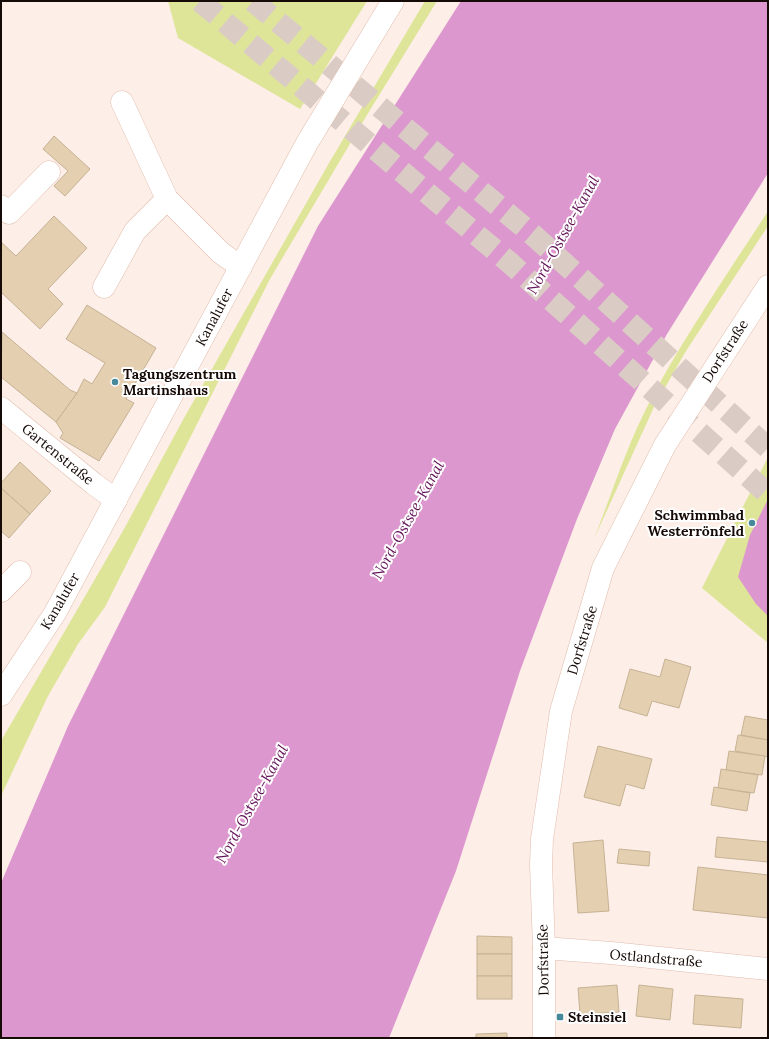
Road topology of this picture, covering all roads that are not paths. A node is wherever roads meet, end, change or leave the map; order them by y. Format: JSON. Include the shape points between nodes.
{"nodes":[{"id":1,"x":393,"y":1,"type":"edge"},
{"id":2,"x":122,"y":102,"type":"dead end"},
{"id":3,"x":48,"y":172,"type":"dead end"},
{"id":4,"x":167,"y":199,"type":"junction"},
{"id":5,"x":1,"y":206,"type":"edge"},
{"id":6,"x":241,"y":267,"type":"junction"},
{"id":7,"x":768,"y":286,"type":"edge"},
{"id":8,"x":104,"y":287,"type":"dead end"},
{"id":9,"x":1,"y":408,"type":"edge"},
{"id":10,"x":116,"y":500,"type":"junction"},
{"id":11,"x":20,"y":572,"type":"dead end"},
{"id":12,"x":1,"y":591,"type":"edge"},
{"id":13,"x":1,"y":695,"type":"edge"},
{"id":14,"x":544,"y":948,"type":"junction"},
{"id":15,"x":768,"y":969,"type":"edge"},
{"id":16,"x":544,"y":1038,"type":"edge"}],
"edges":[{"from":1,"to":6,"type":"street","name":"Kanalufer","via":[[307,143]]},
{"from":2,"to":4,"type":"street"},
{"from":3,"to":5,"type":"street","via":[[9,213]]},
{"from":4,"to":6,"type":"street","via":[[221,253]]},
{"from":4,"to":8,"type":"street","via":[[135,231]]},
{"from":6,"to":10,"type":"street","name":"Kanalufer"},
{"from":7,"to":14,"type":"street","name":"Dorfstraße","via":[[664,445],[603,568],[561,712],[542,845]]},
{"from":9,"to":10,"type":"street","name":"Gartenstraße"},
{"from":10,"to":13,"type":"street","name":"Kanalufer","via":[[55,613]]},
{"from":11,"to":12,"type":"street"},
{"from":14,"to":15,"type":"street","name":"Ostlandstraße"},
{"from":14,"to":16,"type":"street","name":"Dorfstraße"}]}
